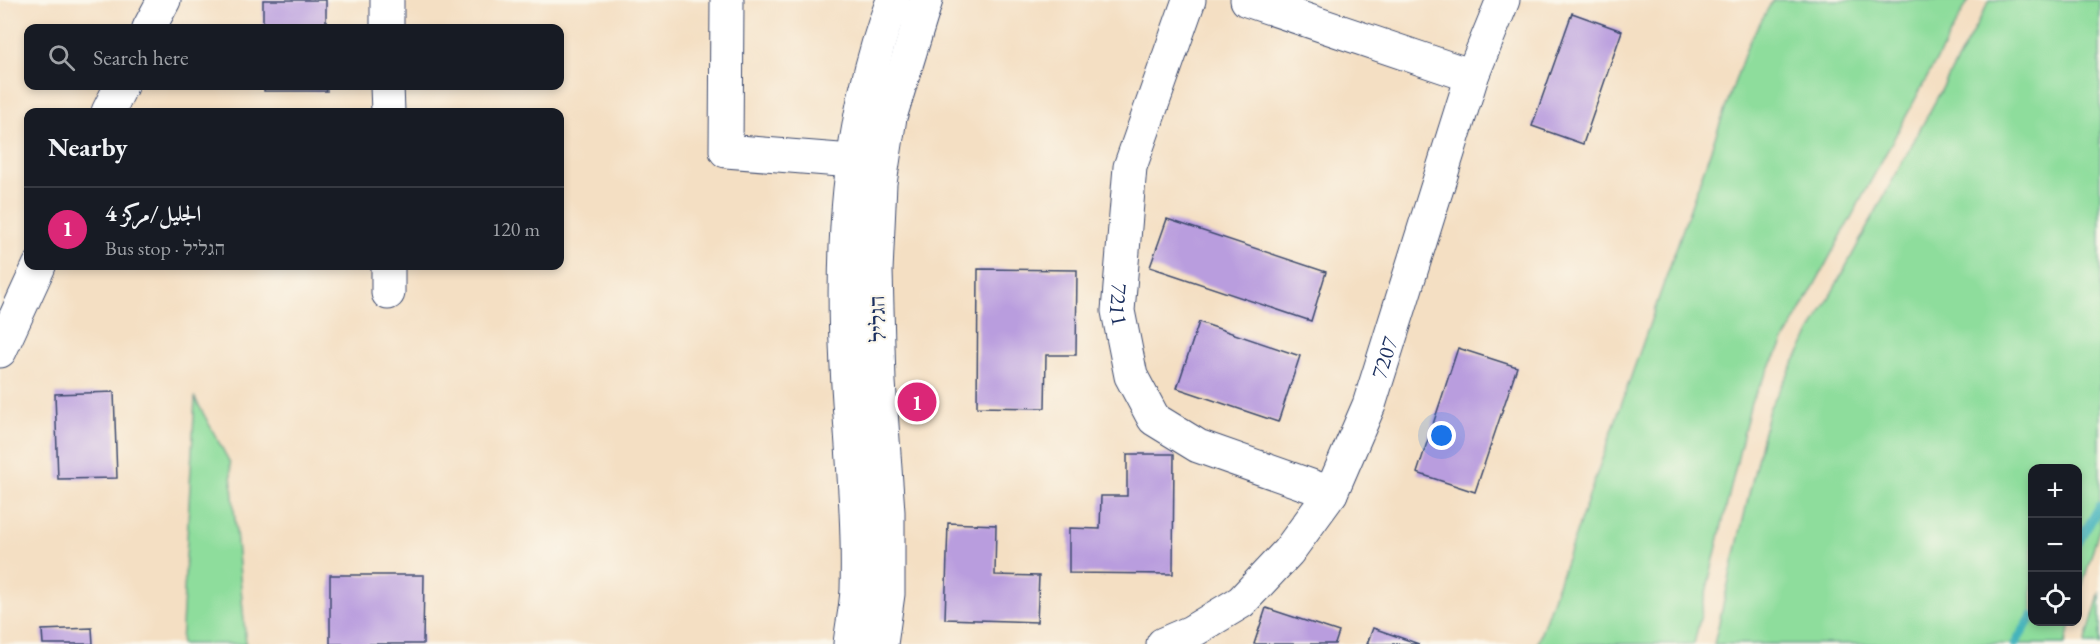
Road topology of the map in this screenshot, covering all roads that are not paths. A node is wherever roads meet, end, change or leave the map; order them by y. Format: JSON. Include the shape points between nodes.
{"nodes":[{"id":1,"x":164,"y":0,"type":"edge"},
{"id":2,"x":387,"y":0,"type":"edge"},
{"id":3,"x":728,"y":0,"type":"edge"},
{"id":4,"x":893,"y":0,"type":"edge"},
{"id":5,"x":926,"y":0,"type":"edge"},
{"id":6,"x":1189,"y":0,"type":"edge"},
{"id":7,"x":1247,"y":0,"type":"edge"},
{"id":8,"x":1503,"y":0,"type":"edge"},
{"id":9,"x":151,"y":24,"type":"edge"},
{"id":10,"x":387,"y":24,"type":"edge"},
{"id":11,"x":1472,"y":76,"type":"junction"},
{"id":12,"x":119,"y":90,"type":"edge"},
{"id":13,"x":387,"y":90,"type":"edge"},
{"id":14,"x":110,"y":108,"type":"edge"},
{"id":15,"x":388,"y":108,"type":"edge"},
{"id":16,"x":852,"y":161,"type":"junction"},
{"id":17,"x":37,"y":270,"type":"edge"},
{"id":18,"x":0,"y":351,"type":"edge"},
{"id":19,"x":1331,"y":493,"type":"junction"},
{"id":20,"x":850,"y":644,"type":"edge"},
{"id":21,"x":881,"y":644,"type":"edge"},
{"id":22,"x":1162,"y":644,"type":"edge"}],
"edges":[{"from":1,"to":9,"type":"street"},
{"from":2,"to":10,"type":"street"},
{"from":3,"to":16,"type":"street","via":[[726,150]]},
{"from":4,"to":16,"type":"street","name":"הגליל","via":[[860,111]]},
{"from":5,"to":21,"type":"street","name":"הגליל","via":[[890,117],[880,183],[876,271],[888,512],[888,594]]},
{"from":6,"to":19,"type":"street","name":"7211","via":[[1130,167],[1118,311],[1131,376],[1154,418],[1198,446]]},
{"from":7,"to":11,"type":"street"},
{"from":8,"to":11,"type":"street","name":"7207"},
{"from":11,"to":19,"type":"street","name":"7207","via":[[1368,405]]},
{"from":12,"to":14,"type":"street"},
{"from":13,"to":15,"type":"street"},
{"from":16,"to":20,"type":"street","name":"הגליל","via":[[845,270],[857,592]]},
{"from":17,"to":18,"type":"street"},
{"from":19,"to":22,"type":"street","name":"7207","via":[[1288,552],[1240,602],[1191,632]]}]}
